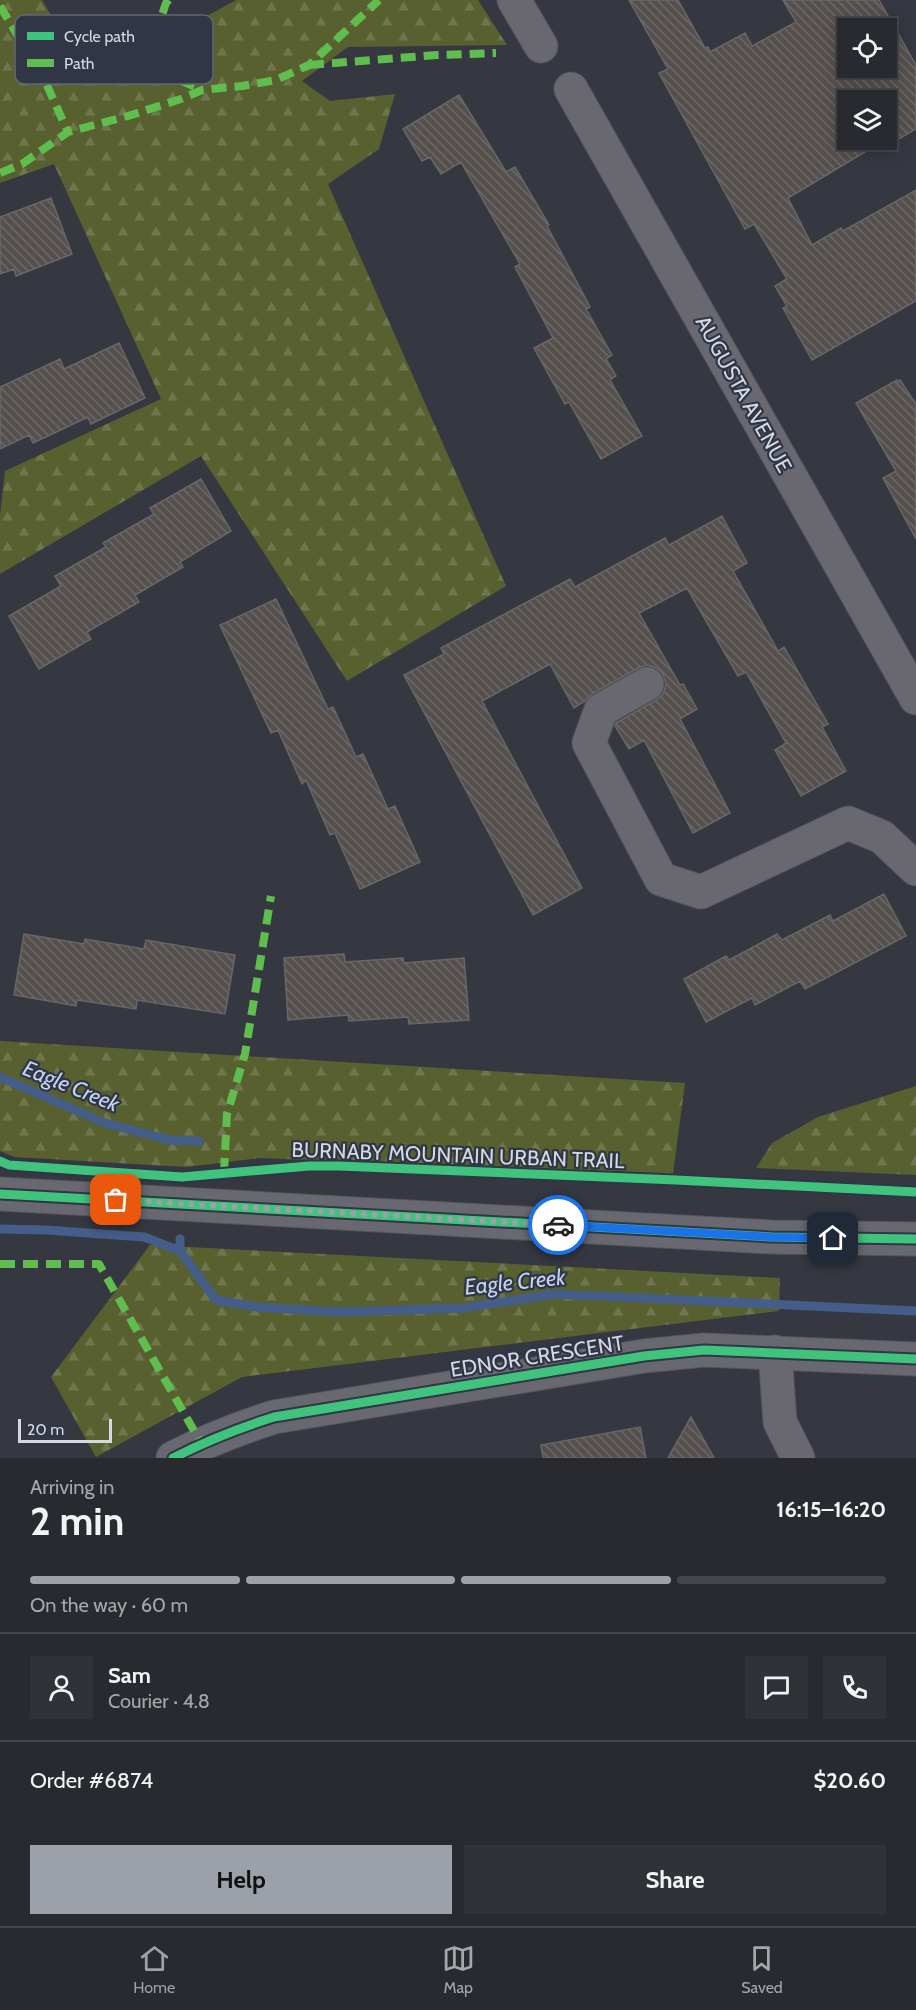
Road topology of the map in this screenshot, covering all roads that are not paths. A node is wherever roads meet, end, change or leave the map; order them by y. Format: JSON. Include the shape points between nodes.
{"nodes":[{"id":1,"x":514,"y":0,"type":"edge"},
{"id":2,"x":542,"y":46,"type":"dead end"},
{"id":3,"x":571,"y":89,"type":"dead end"},
{"id":4,"x":647,"y":684,"type":"dead end"},
{"id":5,"x":916,"y":698,"type":"edge"},
{"id":6,"x":916,"y":869,"type":"edge"},
{"id":7,"x":0,"y":1194,"type":"edge"},
{"id":8,"x":916,"y":1239,"type":"edge"},
{"id":9,"x":775,"y":1352,"type":"junction"},
{"id":10,"x":916,"y":1359,"type":"edge"},
{"id":11,"x":173,"y":1458,"type":"edge"},
{"id":12,"x":798,"y":1458,"type":"edge"}],
"edges":[{"from":1,"to":2,"type":"street"},
{"from":3,"to":5,"type":"street","name":"AUGUSTA AVENUE"},
{"from":4,"to":6,"type":"street","via":[[601,710],[589,743],[661,879],[701,892],[848,823],[882,837]]},
{"from":7,"to":8,"type":"street","via":[[771,1237]]},
{"from":9,"to":10,"type":"street","name":"EDNOR CRESCENT"},
{"from":9,"to":11,"type":"street","name":"EDNOR CRESCENT","via":[[704,1350],[644,1356],[274,1417],[228,1432]]},
{"from":9,"to":12,"type":"street","via":[[780,1422]]}]}
